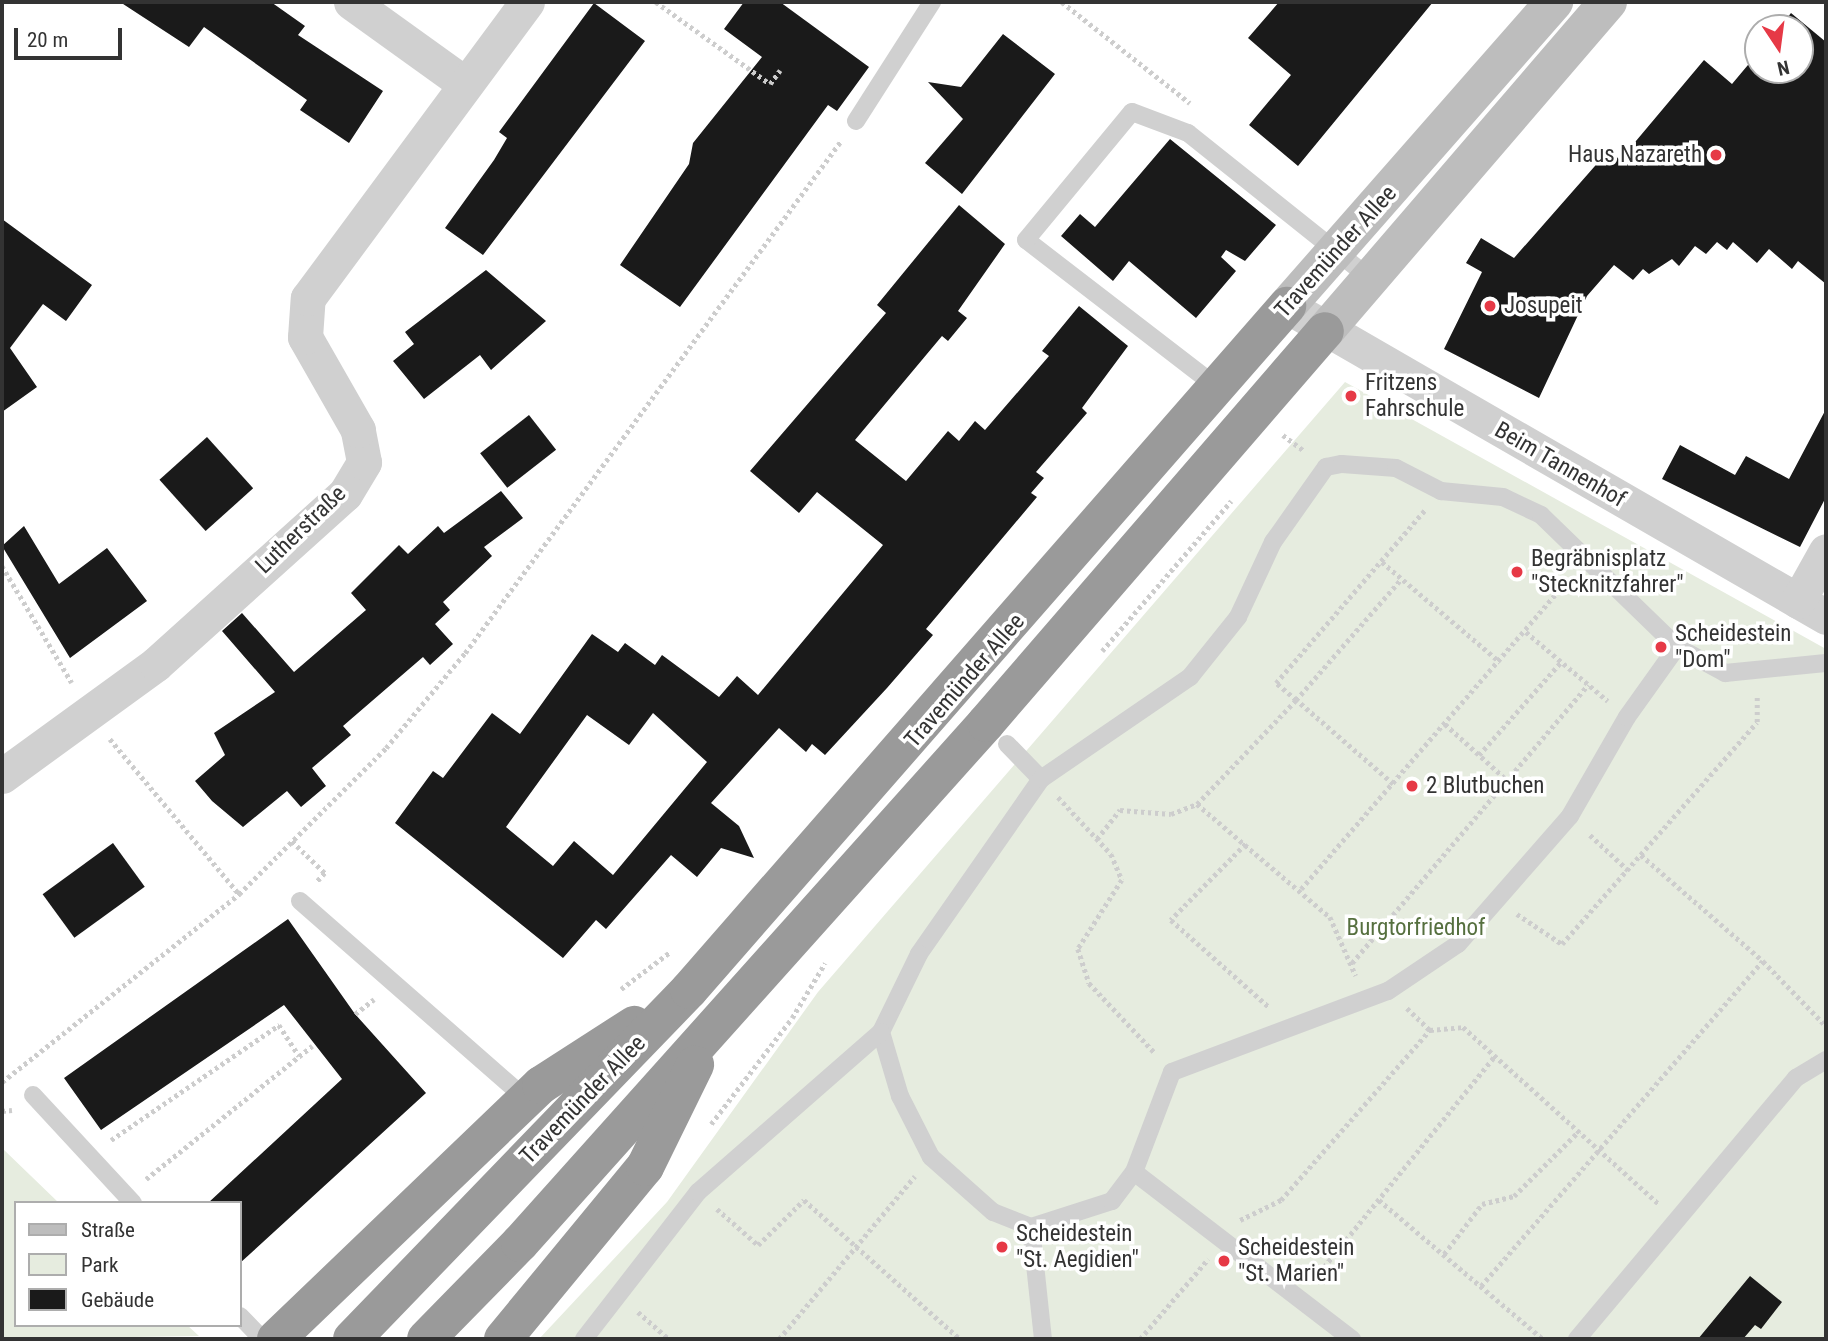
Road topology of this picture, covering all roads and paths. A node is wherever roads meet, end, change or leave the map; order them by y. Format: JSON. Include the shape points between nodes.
{"nodes":[{"id":1,"x":351,"y":2,"type":"edge"},
{"id":2,"x":527,"y":2,"type":"edge"},
{"id":3,"x":656,"y":2,"type":"edge"},
{"id":4,"x":932,"y":2,"type":"edge"},
{"id":5,"x":1555,"y":2,"type":"edge"},
{"id":6,"x":1608,"y":2,"type":"edge"},
{"id":7,"x":780,"y":70,"type":"dead end"},
{"id":8,"x":465,"y":84,"type":"junction"},
{"id":9,"x":856,"y":121,"type":"joint"},
{"id":10,"x":1338,"y":250,"type":"junction"},
{"id":11,"x":1371,"y":279,"type":"junction"},
{"id":12,"x":1287,"y":306,"type":"junction"},
{"id":13,"x":1325,"y":331,"type":"junction"},
{"id":14,"x":1217,"y":387,"type":"junction"},
{"id":15,"x":1277,"y":431,"type":"dead end"},
{"id":16,"x":1326,"y":467,"type":"junction"},
{"id":17,"x":1441,"y":491,"type":"junction"},
{"id":18,"x":1826,"y":551,"type":"edge"},
{"id":19,"x":1586,"y":557,"type":"junction"},
{"id":20,"x":1382,"y":562,"type":"junction"},
{"id":21,"x":2,"y":566,"type":"edge"},
{"id":22,"x":1401,"y":579,"type":"junction"},
{"id":23,"x":1812,"y":609,"type":"edge"},
{"id":24,"x":1526,"y":632,"type":"junction"},
{"id":25,"x":1677,"y":647,"type":"junction"},
{"id":26,"x":1500,"y":662,"type":"junction"},
{"id":27,"x":1560,"y":663,"type":"junction"},
{"id":28,"x":1826,"y":663,"type":"edge"},
{"id":29,"x":1757,"y":669,"type":"junction"},
{"id":30,"x":1588,"y":685,"type":"junction"},
{"id":31,"x":1296,"y":700,"type":"junction"},
{"id":32,"x":92,"y":716,"type":"junction"},
{"id":33,"x":1627,"y":717,"type":"junction"},
{"id":34,"x":1445,"y":724,"type":"junction"},
{"id":35,"x":1007,"y":744,"type":"dead end"},
{"id":36,"x":1479,"y":755,"type":"junction"},
{"id":37,"x":2,"y":776,"type":"edge"},
{"id":38,"x":1041,"y":779,"type":"junction"},
{"id":39,"x":1507,"y":780,"type":"junction"},
{"id":40,"x":1393,"y":784,"type":"junction"},
{"id":41,"x":1197,"y":804,"type":"junction"},
{"id":42,"x":1570,"y":816,"type":"junction"},
{"id":43,"x":1097,"y":839,"type":"junction"},
{"id":44,"x":292,"y":841,"type":"junction"},
{"id":45,"x":1246,"y":844,"type":"junction"},
{"id":46,"x":1641,"y":855,"type":"junction"},
{"id":47,"x":1628,"y":870,"type":"junction"},
{"id":48,"x":1301,"y":889,"type":"junction"},
{"id":49,"x":239,"y":894,"type":"junction"},
{"id":50,"x":300,"y":901,"type":"joint"},
{"id":51,"x":1497,"y":901,"type":"junction"},
{"id":52,"x":1763,"y":961,"type":"junction"},
{"id":53,"x":1352,"y":963,"type":"junction"},
{"id":54,"x":689,"y":990,"type":"junction"},
{"id":55,"x":1388,"y":991,"type":"junction"},
{"id":56,"x":1364,"y":1000,"type":"junction"},
{"id":57,"x":719,"y":1017,"type":"junction"},
{"id":58,"x":1826,"y":1026,"type":"edge"},
{"id":59,"x":1291,"y":1027,"type":"junction"},
{"id":60,"x":1430,"y":1030,"type":"junction"},
{"id":61,"x":881,"y":1032,"type":"junction"},
{"id":62,"x":312,"y":1046,"type":"dead end"},
{"id":63,"x":299,"y":1056,"type":"junction"},
{"id":64,"x":1495,"y":1056,"type":"junction"},
{"id":65,"x":1826,"y":1060,"type":"edge"},
{"id":66,"x":1172,"y":1072,"type":"junction"},
{"id":67,"x":2,"y":1082,"type":"edge"},
{"id":68,"x":33,"y":1095,"type":"dead end"},
{"id":69,"x":526,"y":1099,"type":"junction"},
{"id":70,"x":1578,"y":1131,"type":"junction"},
{"id":71,"x":1600,"y":1150,"type":"junction"},
{"id":72,"x":89,"y":1155,"type":"junction"},
{"id":73,"x":931,"y":1157,"type":"junction"},
{"id":74,"x":1134,"y":1172,"type":"junction"},
{"id":75,"x":698,"y":1192,"type":"junction"},
{"id":76,"x":130,"y":1199,"type":"edge"},
{"id":77,"x":1379,"y":1200,"type":"junction"},
{"id":78,"x":1677,"y":1220,"type":"junction"},
{"id":79,"x":1031,"y":1227,"type":"junction"},
{"id":80,"x":1223,"y":1241,"type":"junction"},
{"id":81,"x":856,"y":1247,"type":"junction"},
{"id":82,"x":1444,"y":1254,"type":"junction"},
{"id":83,"x":1481,"y":1286,"type":"junction"},
{"id":84,"x":617,"y":1294,"type":"junction"},
{"id":85,"x":1299,"y":1298,"type":"junction"},
{"id":86,"x":242,"y":1318,"type":"edge"},
{"id":87,"x":262,"y":1339,"type":"edge"},
{"id":88,"x":276,"y":1339,"type":"edge"},
{"id":89,"x":352,"y":1339,"type":"edge"},
{"id":90,"x":426,"y":1339,"type":"edge"},
{"id":91,"x":503,"y":1339,"type":"edge"},
{"id":92,"x":584,"y":1339,"type":"edge"},
{"id":93,"x":669,"y":1339,"type":"edge"},
{"id":94,"x":779,"y":1339,"type":"edge"},
{"id":95,"x":960,"y":1339,"type":"edge"},
{"id":96,"x":1043,"y":1339,"type":"edge"},
{"id":97,"x":1140,"y":1339,"type":"edge"},
{"id":98,"x":1352,"y":1339,"type":"edge"},
{"id":99,"x":1543,"y":1339,"type":"edge"},
{"id":100,"x":1577,"y":1339,"type":"edge"}],
"edges":[{"from":1,"to":8,"type":"street"},
{"from":2,"to":8,"type":"street","name":"Lutherstraße"},
{"from":3,"to":7,"type":"path","via":[[769,84]]},
{"from":4,"to":9,"type":"lane"},
{"from":5,"to":10,"type":"main road","name":"Travemünder Allee"},
{"from":6,"to":11,"type":"main road","name":"Travemünder Allee"},
{"from":8,"to":32,"type":"street","name":"Lutherstraße","via":[[308,298],[305,337],[358,430],[364,462],[345,494]]},
{"from":9,"to":44,"type":"path","via":[[465,653],[386,748]]},
{"from":10,"to":11,"type":"lane"},
{"from":10,"to":12,"type":"main road","name":"Travemünder Allee"},
{"from":10,"to":14,"type":"lane","via":[[1188,133],[1132,112],[1026,240]]},
{"from":11,"to":13,"type":"main road","name":"Travemünder Allee"},
{"from":12,"to":13,"type":"street","name":"Beim Tannenhof"},
{"from":12,"to":14,"type":"highway","name":"Travemünder Allee"},
{"from":13,"to":23,"type":"street","name":"Beim Tannenhof"},
{"from":13,"to":57,"type":"highway","name":"Travemünder Allee","via":[[1004,702]]},
{"from":14,"to":54,"type":"highway","name":"Travemünder Allee"},
{"from":15,"to":16,"type":"path"},
{"from":16,"to":17,"type":"lane","via":[[1372,462]]},
{"from":16,"to":38,"type":"lane","via":[[1273,542],[1238,617],[1189,677]]},
{"from":17,"to":19,"type":"lane","via":[[1503,497],[1531,510]]},
{"from":17,"to":20,"type":"path"},
{"from":18,"to":23,"type":"street","name":"Beim Tannenhof"},
{"from":19,"to":24,"type":"path"},
{"from":19,"to":25,"type":"lane"},
{"from":20,"to":22,"type":"path"},
{"from":20,"to":31,"type":"path","via":[[1276,683]]},
{"from":21,"to":32,"type":"path"},
{"from":22,"to":26,"type":"path"},
{"from":22,"to":31,"type":"path"},
{"from":24,"to":26,"type":"path"},
{"from":24,"to":27,"type":"path"},
{"from":25,"to":29,"type":"lane","via":[[1725,673]]},
{"from":25,"to":33,"type":"lane"},
{"from":26,"to":34,"type":"path"},
{"from":27,"to":30,"type":"path"},
{"from":27,"to":36,"type":"path"},
{"from":28,"to":29,"type":"lane"},
{"from":29,"to":46,"type":"path","via":[[1757,722]]},
{"from":30,"to":33,"type":"path"},
{"from":30,"to":39,"type":"path"},
{"from":31,"to":40,"type":"path"},
{"from":31,"to":41,"type":"path"},
{"from":32,"to":37,"type":"street","name":"Lutherstraße"},
{"from":32,"to":49,"type":"path"},
{"from":33,"to":42,"type":"lane"},
{"from":34,"to":36,"type":"path"},
{"from":34,"to":40,"type":"path"},
{"from":35,"to":38,"type":"lane"},
{"from":36,"to":39,"type":"path"},
{"from":38,"to":43,"type":"path"},
{"from":38,"to":61,"type":"lane","via":[[919,954]]},
{"from":39,"to":53,"type":"path"},
{"from":40,"to":48,"type":"path"},
{"from":41,"to":43,"type":"path","via":[[1171,814],[1120,810]]},
{"from":41,"to":45,"type":"path"},
{"from":42,"to":47,"type":"path"},
{"from":42,"to":51,"type":"lane"},
{"from":43,"to":66,"type":"path","via":[[1122,880],[1078,949],[1088,984]]},
{"from":44,"to":49,"type":"path"},
{"from":44,"to":50,"type":"path","via":[[325,873]]},
{"from":45,"to":48,"type":"path"},
{"from":45,"to":59,"type":"path","via":[[1171,920]]},
{"from":46,"to":47,"type":"path"},
{"from":46,"to":52,"type":"path"},
{"from":47,"to":51,"type":"path","via":[[1562,944]]},
{"from":48,"to":53,"type":"path","via":[[1330,917]]},
{"from":49,"to":67,"type":"path"},
{"from":50,"to":69,"type":"lane"},
{"from":51,"to":55,"type":"lane","via":[[1458,944]]},
{"from":52,"to":58,"type":"path"},
{"from":52,"to":71,"type":"path"},
{"from":53,"to":56,"type":"path"},
{"from":54,"to":69,"type":"highway"},
{"from":54,"to":89,"type":"highway","name":"Travemünder Allee"},
{"from":55,"to":56,"type":"lane"},
{"from":55,"to":60,"type":"path"},
{"from":56,"to":59,"type":"lane"},
{"from":57,"to":90,"type":"highway","name":"Travemünder Allee","via":[[520,1243]]},
{"from":57,"to":91,"type":"highway","via":[[645,1167]]},
{"from":59,"to":66,"type":"lane"},
{"from":60,"to":64,"type":"path","via":[[1463,1027]]},
{"from":60,"to":80,"type":"path","via":[[1281,1200],[1245,1214]]},
{"from":61,"to":73,"type":"lane","via":[[900,1096]]},
{"from":61,"to":75,"type":"lane"},
{"from":62,"to":63,"type":"path"},
{"from":63,"to":72,"type":"path","via":[[279,1025]]},
{"from":63,"to":76,"type":"path"},
{"from":64,"to":70,"type":"path"},
{"from":64,"to":77,"type":"path"},
{"from":65,"to":78,"type":"lane","via":[[1796,1078]]},
{"from":66,"to":74,"type":"lane"},
{"from":68,"to":72,"type":"lane"},
{"from":69,"to":88,"type":"highway"},
{"from":70,"to":71,"type":"path"},
{"from":70,"to":82,"type":"path","via":[[1514,1196],[1482,1204]]},
{"from":71,"to":78,"type":"path"},
{"from":71,"to":83,"type":"path"},
{"from":72,"to":76,"type":"lane"},
{"from":73,"to":79,"type":"lane","via":[[993,1212]]},
{"from":73,"to":81,"type":"path"},
{"from":74,"to":79,"type":"lane","via":[[1112,1201]]},
{"from":74,"to":80,"type":"lane"},
{"from":75,"to":81,"type":"path","via":[[758,1245],[804,1199]]},
{"from":75,"to":84,"type":"lane"},
{"from":77,"to":82,"type":"path"},
{"from":77,"to":85,"type":"path"},
{"from":78,"to":100,"type":"lane"},
{"from":79,"to":96,"type":"lane"},
{"from":80,"to":85,"type":"lane"},
{"from":80,"to":97,"type":"path"},
{"from":81,"to":94,"type":"path"},
{"from":81,"to":95,"type":"path"},
{"from":82,"to":83,"type":"path"},
{"from":83,"to":99,"type":"path"},
{"from":84,"to":92,"type":"lane"},
{"from":84,"to":93,"type":"path"},
{"from":85,"to":98,"type":"lane"},
{"from":86,"to":87,"type":"lane"}]}
